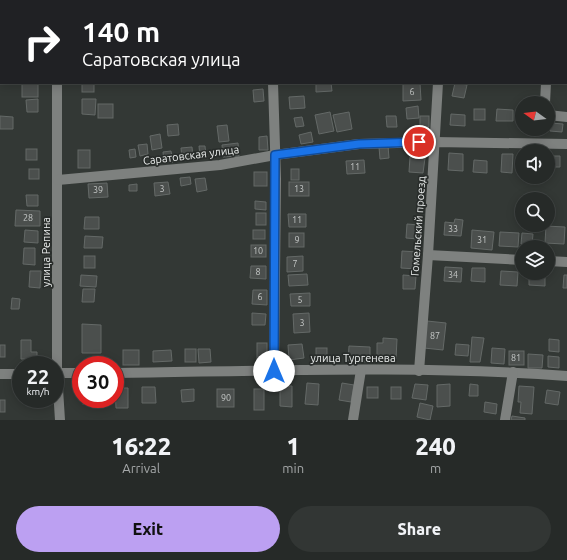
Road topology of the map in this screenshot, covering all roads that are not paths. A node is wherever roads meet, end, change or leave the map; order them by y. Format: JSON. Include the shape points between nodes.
{"nodes":[{"id":1,"x":57,"y":84,"type":"edge"},
{"id":2,"x":273,"y":84,"type":"edge"},
{"id":3,"x":438,"y":84,"type":"edge"},
{"id":4,"x":546,"y":84,"type":"edge"},
{"id":5,"x":545,"y":96,"type":"edge"},
{"id":6,"x":555,"y":116,"type":"edge"},
{"id":7,"x":567,"y":117,"type":"edge"},
{"id":8,"x":435,"y":142,"type":"junction"},
{"id":9,"x":567,"y":144,"type":"edge"},
{"id":10,"x":275,"y":155,"type":"junction"},
{"id":11,"x":58,"y":180,"type":"junction"},
{"id":12,"x":428,"y":255,"type":"junction"},
{"id":13,"x":515,"y":260,"type":"edge"},
{"id":14,"x":555,"y":261,"type":"edge"},
{"id":15,"x":567,"y":262,"type":"edge"},
{"id":16,"x":56,"y":356,"type":"edge"},
{"id":17,"x":361,"y":370,"type":"junction"},
{"id":18,"x":419,"y":370,"type":"junction"},
{"id":19,"x":274,"y":371,"type":"junction"},
{"id":20,"x":513,"y":372,"type":"junction"},
{"id":21,"x":124,"y":373,"type":"edge"},
{"id":22,"x":0,"y":374,"type":"edge"},
{"id":23,"x":12,"y":374,"type":"edge"},
{"id":24,"x":567,"y":376,"type":"edge"},
{"id":25,"x":59,"y":408,"type":"edge"},
{"id":26,"x":60,"y":420,"type":"edge"},
{"id":27,"x":353,"y":420,"type":"edge"},
{"id":28,"x":505,"y":420,"type":"edge"}],
"edges":[{"from":1,"to":11,"type":"street","name":"улица Репина"},
{"from":2,"to":10,"type":"street"},
{"from":3,"to":8,"type":"street","name":"Гомельский проезд"},
{"from":4,"to":5,"type":"street"},
{"from":6,"to":7,"type":"street"},
{"from":8,"to":9,"type":"street","name":"Саратовская улица"},
{"from":8,"to":10,"type":"street","name":"Саратовская улица","via":[[359,144]]},
{"from":8,"to":12,"type":"street","name":"Гомельский проезд"},
{"from":10,"to":11,"type":"street","name":"Саратовская улица","via":[[220,165]]},
{"from":10,"to":19,"type":"street"},
{"from":11,"to":16,"type":"street","name":"улица Репина"},
{"from":12,"to":13,"type":"street"},
{"from":12,"to":18,"type":"street","name":"Гомельский проезд"},
{"from":14,"to":15,"type":"street"},
{"from":17,"to":18,"type":"street","name":"улица Тургенева"},
{"from":17,"to":19,"type":"street","name":"улица Тургенева"},
{"from":17,"to":27,"type":"street"},
{"from":18,"to":20,"type":"street","name":"улица Тургенева"},
{"from":19,"to":21,"type":"street","name":"улица Тургенева"},
{"from":20,"to":24,"type":"street","name":"улица Тургенева"},
{"from":20,"to":28,"type":"street"},
{"from":22,"to":23,"type":"street"},
{"from":25,"to":26,"type":"street","name":"улица Репина"}]}
